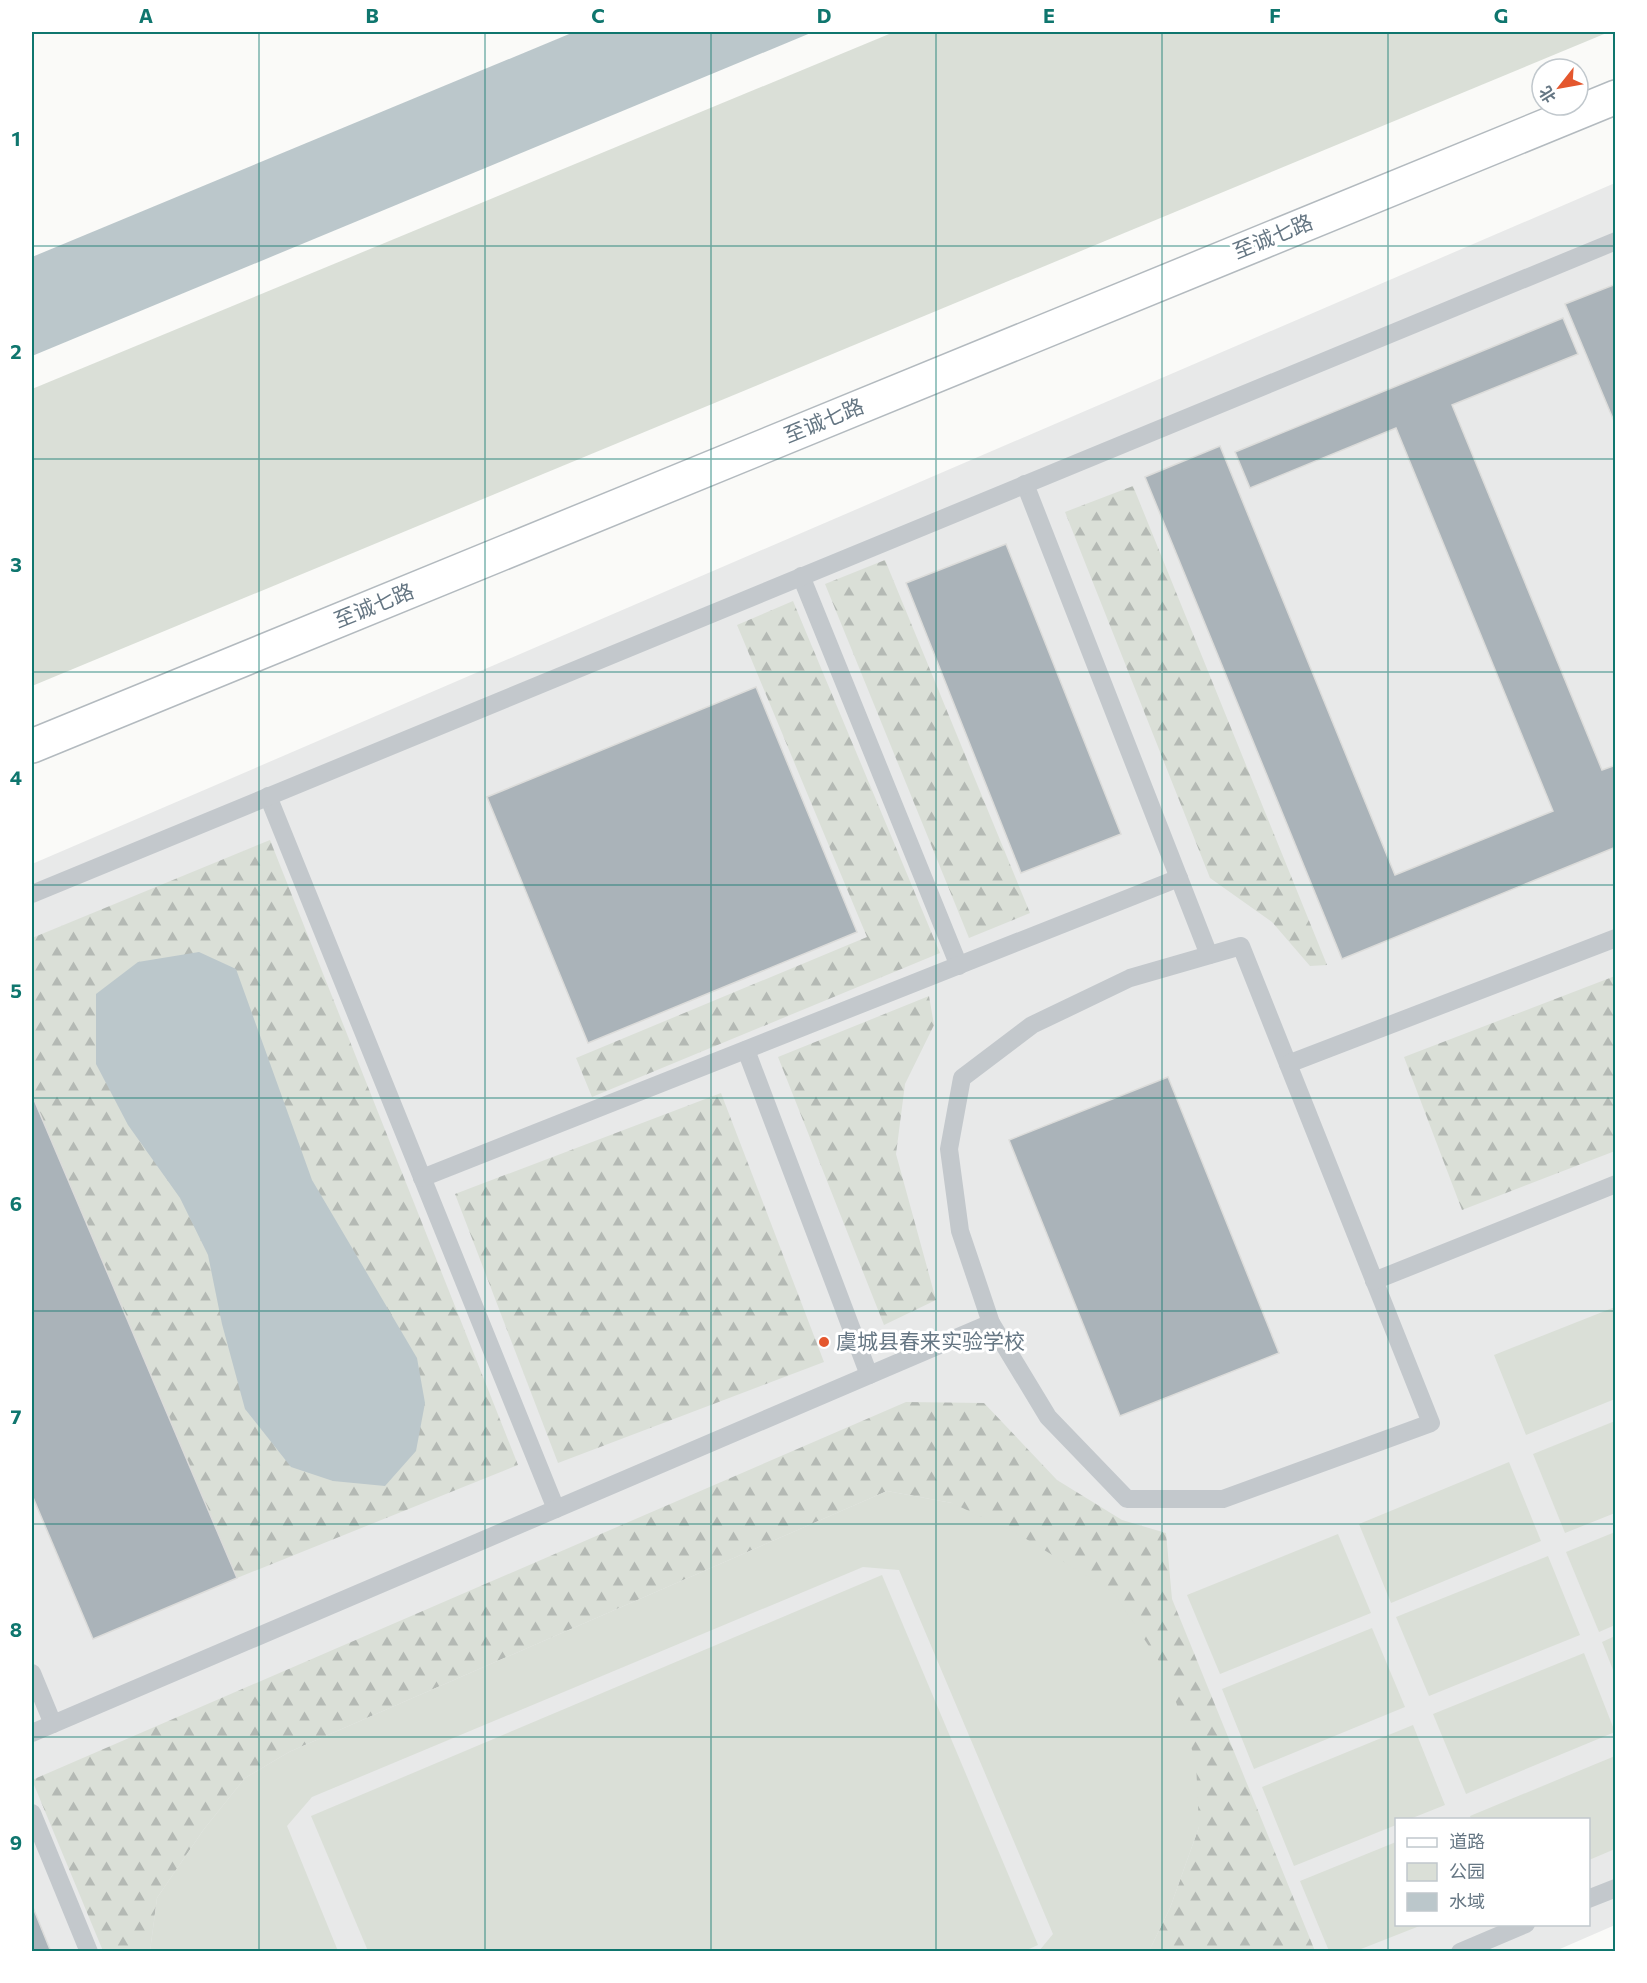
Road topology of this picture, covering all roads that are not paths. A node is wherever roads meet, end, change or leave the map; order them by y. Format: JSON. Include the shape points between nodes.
{"nodes":[{"id":1,"x":1616,"y":97,"type":"edge"},
{"id":2,"x":1616,"y":241,"type":"edge"},
{"id":3,"x":1025,"y":484,"type":"junction"},
{"id":4,"x":801,"y":576,"type":"junction"},
{"id":5,"x":32,"y":746,"type":"edge"},
{"id":6,"x":268,"y":796,"type":"junction"},
{"id":7,"x":1179,"y":878,"type":"junction"},
{"id":8,"x":32,"y":894,"type":"edge"},
{"id":9,"x":1616,"y":938,"type":"edge"},
{"id":10,"x":1209,"y":956,"type":"junction"},
{"id":11,"x":959,"y":966,"type":"junction"},
{"id":12,"x":746,"y":1050,"type":"junction"},
{"id":13,"x":1288,"y":1064,"type":"junction"},
{"id":14,"x":422,"y":1178,"type":"junction"},
{"id":15,"x":1616,"y":1184,"type":"edge"},
{"id":16,"x":1374,"y":1281,"type":"junction"},
{"id":17,"x":991,"y":1323,"type":"junction"},
{"id":18,"x":869,"y":1375,"type":"junction"},
{"id":19,"x":555,"y":1509,"type":"junction"},
{"id":20,"x":32,"y":1673,"type":"edge"},
{"id":21,"x":53,"y":1724,"type":"junction"},
{"id":22,"x":32,"y":1733,"type":"edge"},
{"id":23,"x":32,"y":1813,"type":"edge"},
{"id":24,"x":1616,"y":1887,"type":"edge"},
{"id":25,"x":1590,"y":1898,"type":"edge"},
{"id":26,"x":1521,"y":1926,"type":"edge"},
{"id":27,"x":89,"y":1952,"type":"edge"},
{"id":28,"x":1460,"y":1952,"type":"edge"}],
"edges":[{"from":1,"to":5,"type":"main road","name":"至诚七路"},
{"from":2,"to":3,"type":"lane"},
{"from":3,"to":4,"type":"lane"},
{"from":3,"to":7,"type":"lane"},
{"from":4,"to":6,"type":"lane"},
{"from":4,"to":11,"type":"lane"},
{"from":6,"to":8,"type":"lane"},
{"from":6,"to":14,"type":"lane"},
{"from":7,"to":10,"type":"lane"},
{"from":7,"to":11,"type":"lane"},
{"from":9,"to":13,"type":"lane"},
{"from":10,"to":13,"type":"lane","via":[[1241,946]]},
{"from":10,"to":17,"type":"lane","via":[[1130,978],[1032,1024],[962,1078],[949,1149],[960,1231]]},
{"from":11,"to":12,"type":"lane"},
{"from":12,"to":14,"type":"lane"},
{"from":12,"to":18,"type":"lane"},
{"from":13,"to":16,"type":"lane"},
{"from":14,"to":19,"type":"lane"},
{"from":15,"to":16,"type":"lane"},
{"from":16,"to":17,"type":"lane","via":[[1431,1424],[1223,1499],[1127,1499],[1048,1417]]},
{"from":17,"to":18,"type":"lane"},
{"from":18,"to":19,"type":"lane"},
{"from":19,"to":21,"type":"lane"},
{"from":20,"to":21,"type":"lane"},
{"from":21,"to":22,"type":"lane"},
{"from":23,"to":27,"type":"lane"},
{"from":24,"to":25,"type":"lane"},
{"from":26,"to":28,"type":"lane"}]}
